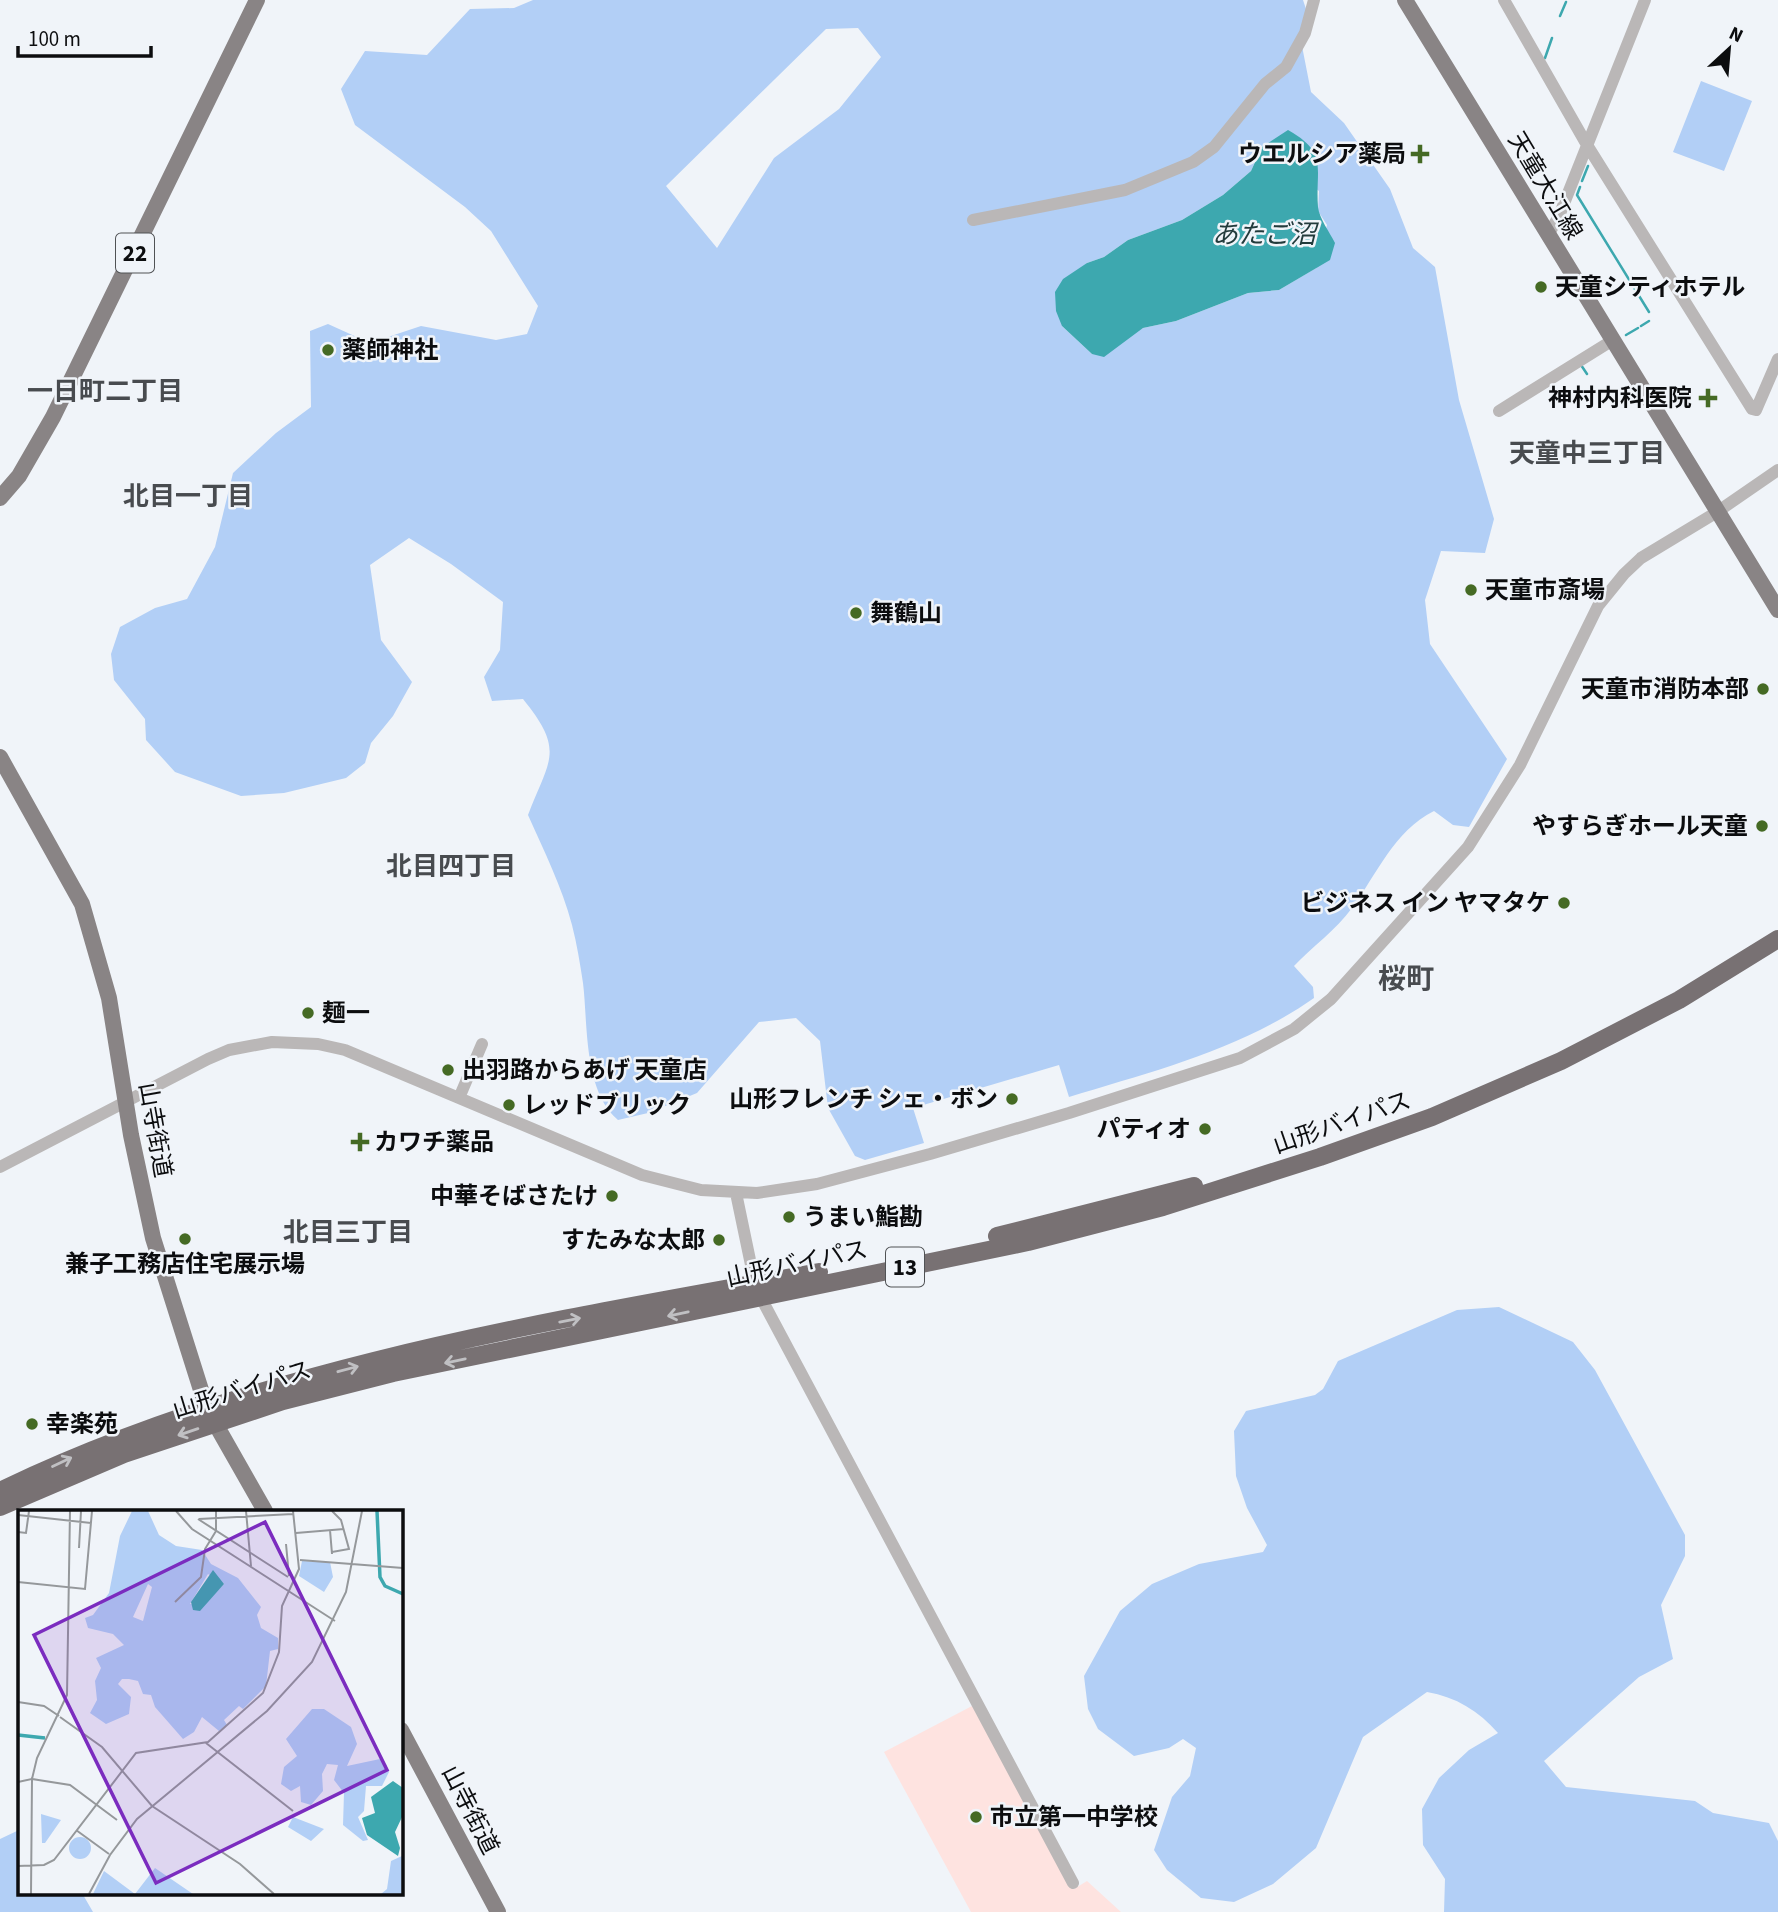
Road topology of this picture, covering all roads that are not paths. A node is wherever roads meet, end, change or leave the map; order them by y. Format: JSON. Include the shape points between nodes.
{"nodes":[{"id":1,"x":257,"y":0,"type":"edge"},
{"id":2,"x":1314,"y":0,"type":"edge"},
{"id":3,"x":1405,"y":0,"type":"edge"},
{"id":4,"x":1504,"y":0,"type":"edge"},
{"id":5,"x":1645,"y":0,"type":"edge"},
{"id":6,"x":1587,"y":145,"type":"junction"},
{"id":7,"x":973,"y":220,"type":"dead end"},
{"id":8,"x":1548,"y":236,"type":"junction"},
{"id":9,"x":1612,"y":340,"type":"junction"},
{"id":10,"x":1778,"y":359,"type":"edge"},
{"id":11,"x":1499,"y":411,"type":"dead end"},
{"id":12,"x":1778,"y":470,"type":"edge"},
{"id":13,"x":0,"y":498,"type":"edge"},
{"id":14,"x":1717,"y":512,"type":"junction"},
{"id":15,"x":1778,"y":610,"type":"edge"},
{"id":16,"x":0,"y":757,"type":"edge"},
{"id":17,"x":1778,"y":926,"type":"edge"},
{"id":18,"x":1778,"y":939,"type":"edge"},
{"id":19,"x":482,"y":1044,"type":"dead end"},
{"id":20,"x":459,"y":1098,"type":"junction"},
{"id":21,"x":126,"y":1102,"type":"junction"},
{"id":22,"x":0,"y":1167,"type":"edge"},
{"id":23,"x":736,"y":1193,"type":"junction"},
{"id":24,"x":758,"y":1290,"type":"junction"},
{"id":25,"x":210,"y":1416,"type":"junction"},
{"id":26,"x":0,"y":1491,"type":"edge"},
{"id":27,"x":0,"y":1507,"type":"edge"},
{"id":28,"x":264,"y":1510,"type":"edge"},
{"id":29,"x":402,"y":1732,"type":"edge"},
{"id":30,"x":1073,"y":1883,"type":"dead end"},
{"id":31,"x":498,"y":1912,"type":"edge"}],
"edges":[{"from":1,"to":13,"type":"main road","number":"22","via":[[53,417],[19,476]]},
{"from":2,"to":7,"type":"street","via":[[1305,33],[1286,67],[1265,83],[1214,147],[1193,162],[1125,190]]},
{"from":3,"to":8,"type":"main road","name":"天童大江線"},
{"from":4,"to":6,"type":"street"},
{"from":5,"to":6,"type":"street"},
{"from":6,"to":8,"type":"street"},
{"from":6,"to":10,"type":"street","via":[[1752,409],[1761,403]]},
{"from":8,"to":9,"type":"main road","name":"天童大江線"},
{"from":9,"to":11,"type":"street"},
{"from":9,"to":14,"type":"main road","name":"天童大江線"},
{"from":12,"to":14,"type":"street"},
{"from":14,"to":15,"type":"main road","name":"天童大江線"},
{"from":14,"to":23,"type":"street","via":[[1641,558],[1609,591],[1484,826],[1348,983],[1294,1029],[1240,1058],[1069,1113],[817,1184],[779,1192]]},
{"from":16,"to":21,"type":"main road","name":"山寺街道","via":[[82,904],[109,998]]},
{"from":17,"to":24,"type":"highway","name":"山形バイパス","number":"13","via":[[1641,1010],[1416,1114],[1216,1180],[1079,1217]]},
{"from":18,"to":24,"type":"highway","name":"山形バイパス","number":"13","via":[[1679,1000],[1561,1061],[1453,1109],[1320,1157],[1097,1225]]},
{"from":19,"to":20,"type":"street"},
{"from":20,"to":21,"type":"street","via":[[345,1050],[294,1041],[229,1050]]},
{"from":20,"to":23,"type":"street","via":[[642,1175],[686,1187]]},
{"from":21,"to":22,"type":"street"},
{"from":21,"to":25,"type":"main road","name":"山寺街道","via":[[153,1238]]},
{"from":23,"to":24,"type":"street"},
{"from":24,"to":25,"type":"highway","name":"山形バイパス","number":"13","via":[[396,1357]]},
{"from":24,"to":30,"type":"street"},
{"from":26,"to":25,"type":"highway","name":"山形バイパス","number":"13","one_way":true,"via":[[78,1455]]},
{"from":25,"to":27,"type":"highway","name":"山形バイパス","number":"13","one_way":true},
{"from":25,"to":28,"type":"main road","name":"山寺街道"},
{"from":29,"to":31,"type":"main road","name":"山寺街道"}]}
